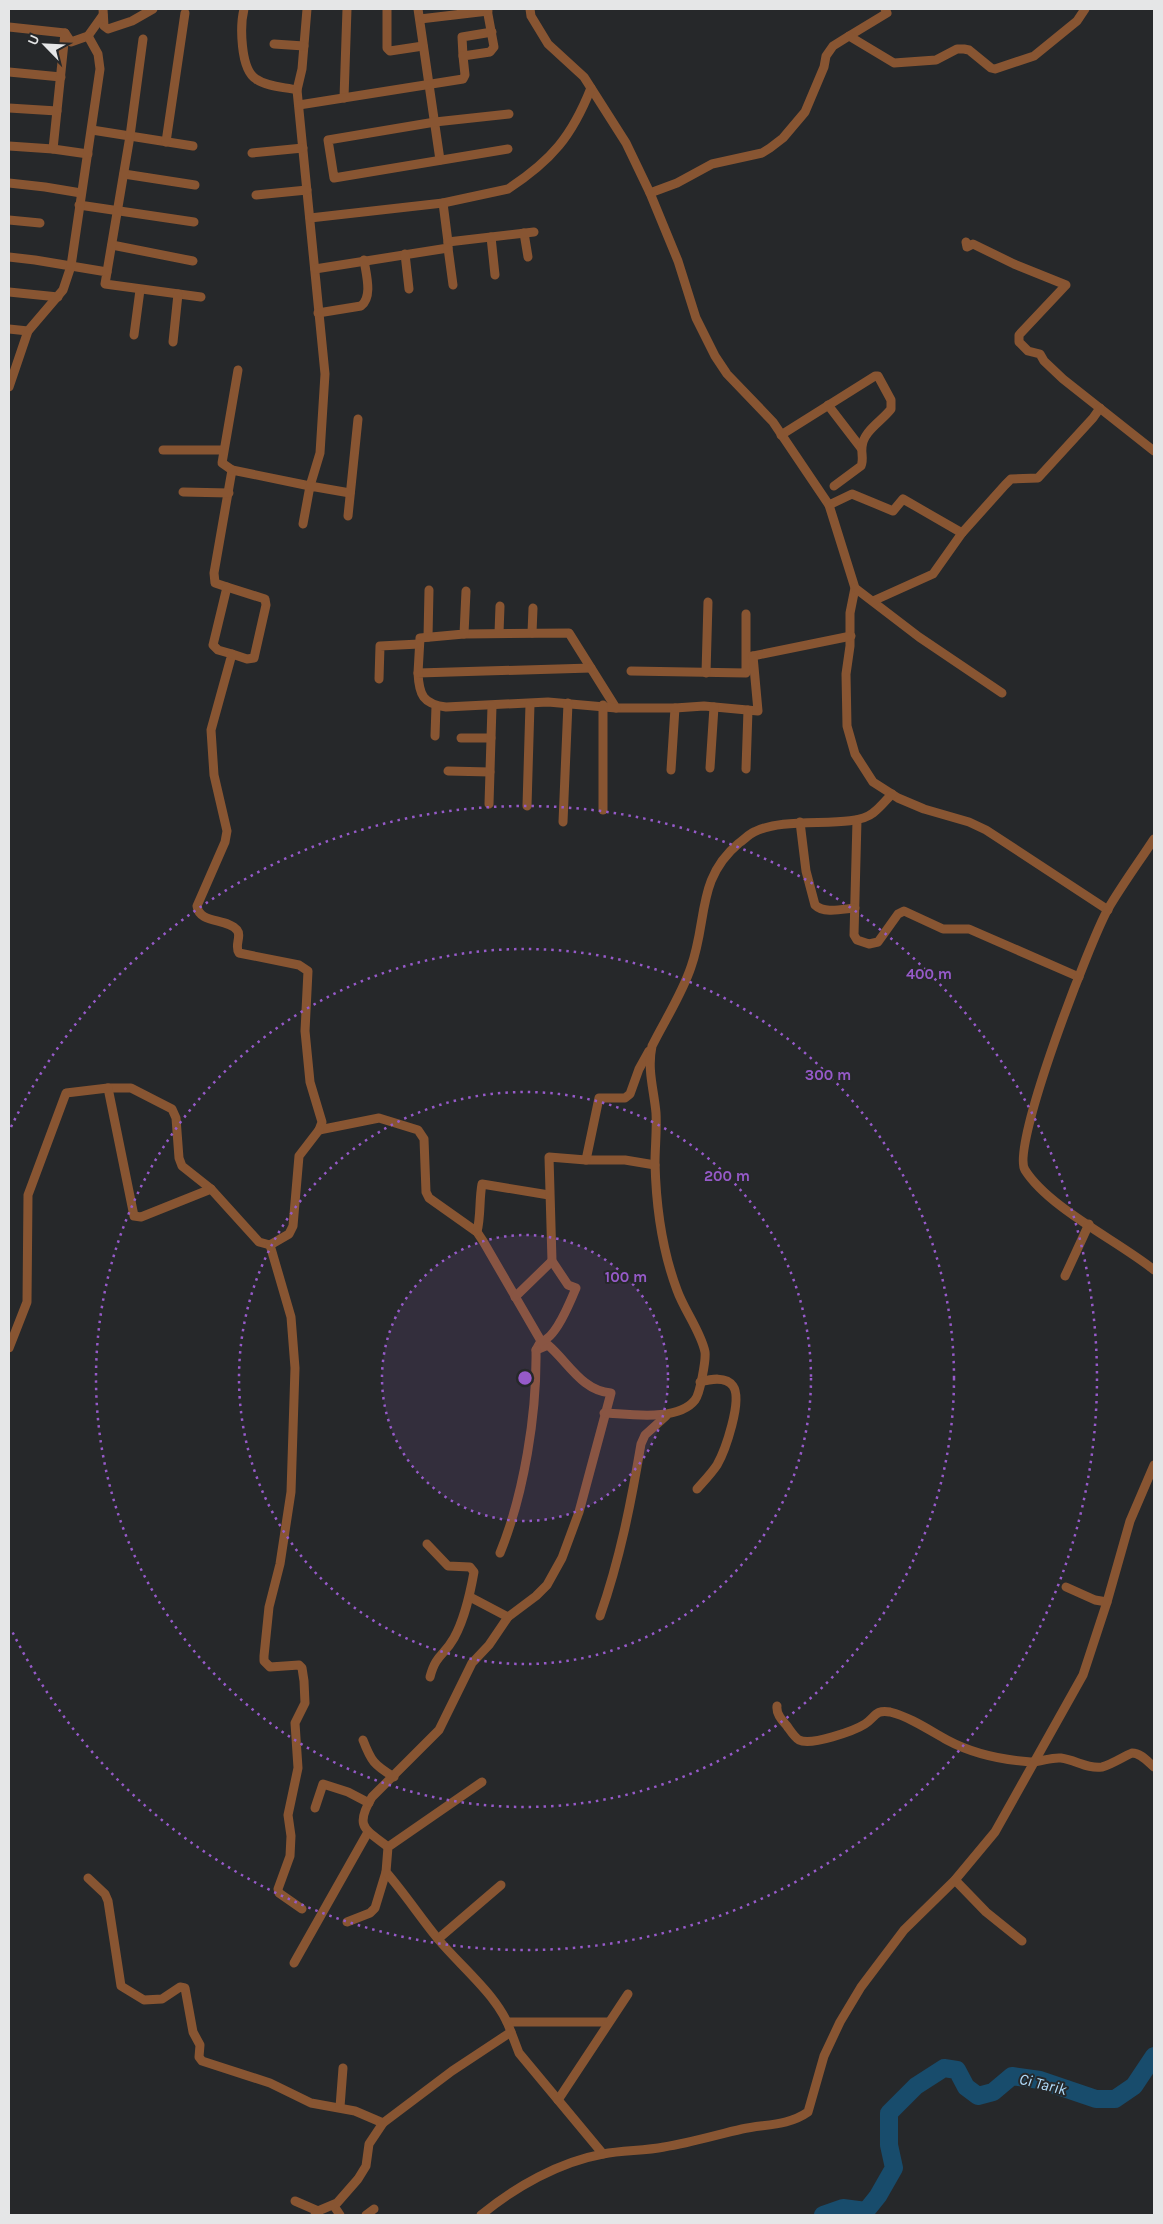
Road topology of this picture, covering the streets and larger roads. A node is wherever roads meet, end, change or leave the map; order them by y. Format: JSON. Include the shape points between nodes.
{"nodes":[{"id":1,"x":153,"y":9,"type":"edge"},
{"id":2,"x":244,"y":9,"type":"edge"},
{"id":3,"x":307,"y":9,"type":"edge"},
{"id":4,"x":347,"y":9,"type":"edge"},
{"id":5,"x":387,"y":9,"type":"edge"},
{"id":6,"x":418,"y":9,"type":"edge"},
{"id":7,"x":530,"y":9,"type":"edge"},
{"id":8,"x":1085,"y":9,"type":"edge"},
{"id":9,"x":488,"y":10,"type":"edge"},
{"id":10,"x":889,"y":10,"type":"edge"},
{"id":11,"x":103,"y":12,"type":"edge"},
{"id":12,"x":185,"y":13,"type":"dead end"},
{"id":13,"x":420,"y":19,"type":"junction"},
{"id":14,"x":9,"y":27,"type":"edge"},
{"id":15,"x":492,"y":32,"type":"junction"},
{"id":16,"x":65,"y":33,"type":"junction"},
{"id":17,"x":88,"y":36,"type":"junction"},
{"id":18,"x":849,"y":36,"type":"junction"},
{"id":19,"x":143,"y":39,"type":"dead end"},
{"id":20,"x":274,"y":44,"type":"dead end"},
{"id":21,"x":304,"y":46,"type":"junction"},
{"id":22,"x":423,"y":46,"type":"junction"},
{"id":23,"x":463,"y":56,"type":"junction"},
{"id":24,"x":9,"y":72,"type":"edge"},
{"id":25,"x":61,"y":77,"type":"junction"},
{"id":26,"x":430,"y":84,"type":"junction"},
{"id":27,"x":591,"y":88,"type":"junction"},
{"id":28,"x":297,"y":90,"type":"junction"},
{"id":29,"x":344,"y":98,"type":"junction"},
{"id":30,"x":299,"y":106,"type":"junction"},
{"id":31,"x":9,"y":108,"type":"edge"},
{"id":32,"x":57,"y":111,"type":"junction"},
{"id":33,"x":509,"y":114,"type":"dead end"},
{"id":34,"x":434,"y":122,"type":"junction"},
{"id":35,"x":92,"y":130,"type":"junction"},
{"id":36,"x":130,"y":136,"type":"junction"},
{"id":37,"x":166,"y":142,"type":"junction"},
{"id":38,"x":9,"y":146,"type":"edge"},
{"id":39,"x":193,"y":146,"type":"dead end"},
{"id":40,"x":303,"y":148,"type":"junction"},
{"id":41,"x":53,"y":149,"type":"junction"},
{"id":42,"x":508,"y":149,"type":"dead end"},
{"id":43,"x":88,"y":154,"type":"junction"},
{"id":44,"x":252,"y":154,"type":"dead end"},
{"id":45,"x":440,"y":160,"type":"junction"},
{"id":46,"x":124,"y":174,"type":"junction"},
{"id":47,"x":9,"y":184,"type":"edge"},
{"id":48,"x":195,"y":185,"type":"dead end"},
{"id":49,"x":307,"y":190,"type":"junction"},
{"id":50,"x":81,"y":193,"type":"junction"},
{"id":51,"x":650,"y":193,"type":"junction"},
{"id":52,"x":256,"y":195,"type":"dead end"},
{"id":53,"x":443,"y":203,"type":"junction"},
{"id":54,"x":79,"y":205,"type":"junction"},
{"id":55,"x":118,"y":212,"type":"junction"},
{"id":56,"x":310,"y":218,"type":"junction"},
{"id":57,"x":9,"y":220,"type":"edge"},
{"id":58,"x":194,"y":222,"type":"dead end"},
{"id":59,"x":40,"y":223,"type":"dead end"},
{"id":60,"x":534,"y":232,"type":"dead end"},
{"id":61,"x":524,"y":233,"type":"junction"},
{"id":62,"x":491,"y":237,"type":"junction"},
{"id":63,"x":966,"y":242,"type":"dead end"},
{"id":64,"x":112,"y":245,"type":"junction"},
{"id":65,"x":448,"y":245,"type":"junction"},
{"id":66,"x":405,"y":254,"type":"junction"},
{"id":67,"x":9,"y":257,"type":"edge"},
{"id":68,"x":528,"y":257,"type":"dead end"},
{"id":69,"x":364,"y":260,"type":"junction"},
{"id":70,"x":194,"y":261,"type":"dead end"},
{"id":71,"x":71,"y":266,"type":"junction"},
{"id":72,"x":315,"y":269,"type":"junction"},
{"id":73,"x":107,"y":272,"type":"junction"},
{"id":74,"x":495,"y":275,"type":"dead end"},
{"id":75,"x":453,"y":285,"type":"dead end"},
{"id":76,"x":409,"y":289,"type":"dead end"},
{"id":77,"x":140,"y":290,"type":"junction"},
{"id":78,"x":9,"y":292,"type":"edge"},
{"id":79,"x":178,"y":294,"type":"junction"},
{"id":80,"x":58,"y":297,"type":"junction"},
{"id":81,"x":201,"y":297,"type":"dead end"},
{"id":82,"x":318,"y":313,"type":"junction"},
{"id":83,"x":9,"y":329,"type":"edge"},
{"id":84,"x":28,"y":331,"type":"junction"},
{"id":85,"x":134,"y":335,"type":"dead end"},
{"id":86,"x":173,"y":342,"type":"dead end"},
{"id":87,"x":12,"y":368,"type":"edge"},
{"id":88,"x":238,"y":370,"type":"dead end"},
{"id":89,"x":9,"y":387,"type":"edge"},
{"id":90,"x":828,"y":405,"type":"junction"},
{"id":91,"x":1100,"y":408,"type":"junction"},
{"id":92,"x":358,"y":419,"type":"dead end"},
{"id":93,"x":781,"y":435,"type":"junction"},
{"id":94,"x":861,"y":448,"type":"junction"},
{"id":95,"x":163,"y":450,"type":"dead end"},
{"id":96,"x":223,"y":450,"type":"junction"},
{"id":97,"x":1154,"y":451,"type":"edge"},
{"id":98,"x":232,"y":470,"type":"junction"},
{"id":99,"x":310,"y":486,"type":"junction"},
{"id":100,"x":834,"y":486,"type":"dead end"},
{"id":101,"x":182,"y":492,"type":"dead end"},
{"id":102,"x":229,"y":493,"type":"junction"},
{"id":103,"x":350,"y":493,"type":"junction"},
{"id":104,"x":829,"y":504,"type":"junction"},
{"id":105,"x":348,"y":516,"type":"dead end"},
{"id":106,"x":304,"y":524,"type":"dead end"},
{"id":107,"x":962,"y":533,"type":"junction"},
{"id":108,"x":227,"y":586,"type":"junction"},
{"id":109,"x":855,"y":588,"type":"junction"},
{"id":110,"x":428,"y":590,"type":"dead end"},
{"id":111,"x":466,"y":591,"type":"dead end"},
{"id":112,"x":873,"y":601,"type":"junction"},
{"id":113,"x":708,"y":602,"type":"dead end"},
{"id":114,"x":500,"y":606,"type":"dead end"},
{"id":115,"x":533,"y":608,"type":"dead end"},
{"id":116,"x":746,"y":614,"type":"dead end"},
{"id":117,"x":532,"y":633,"type":"junction"},
{"id":118,"x":464,"y":634,"type":"junction"},
{"id":119,"x":499,"y":634,"type":"junction"},
{"id":120,"x":850,"y":636,"type":"junction"},
{"id":121,"x":428,"y":637,"type":"junction"},
{"id":122,"x":419,"y":644,"type":"junction"},
{"id":123,"x":232,"y":654,"type":"junction"},
{"id":124,"x":749,"y":657,"type":"junction"},
{"id":125,"x":591,"y":668,"type":"junction"},
{"id":126,"x":631,"y":671,"type":"dead end"},
{"id":127,"x":706,"y":672,"type":"junction"},
{"id":128,"x":418,"y":673,"type":"junction"},
{"id":129,"x":379,"y":679,"type":"dead end"},
{"id":130,"x":1002,"y":693,"type":"dead end"},
{"id":131,"x":568,"y":703,"type":"junction"},
{"id":132,"x":530,"y":704,"type":"junction"},
{"id":133,"x":603,"y":705,"type":"junction"},
{"id":134,"x":436,"y":706,"type":"junction"},
{"id":135,"x":492,"y":706,"type":"junction"},
{"id":136,"x":714,"y":707,"type":"junction"},
{"id":137,"x":616,"y":708,"type":"junction"},
{"id":138,"x":674,"y":708,"type":"junction"},
{"id":139,"x":748,"y":710,"type":"junction"},
{"id":140,"x":434,"y":736,"type":"dead end"},
{"id":141,"x":461,"y":738,"type":"dead end"},
{"id":142,"x":491,"y":738,"type":"junction"},
{"id":143,"x":710,"y":768,"type":"dead end"},
{"id":144,"x":746,"y":769,"type":"dead end"},
{"id":145,"x":671,"y":770,"type":"dead end"},
{"id":146,"x":448,"y":771,"type":"dead end"},
{"id":147,"x":490,"y":772,"type":"junction"},
{"id":148,"x":892,"y":794,"type":"junction"},
{"id":149,"x":489,"y":804,"type":"dead end"},
{"id":150,"x":527,"y":806,"type":"dead end"},
{"id":151,"x":603,"y":810,"type":"dead end"},
{"id":152,"x":857,"y":820,"type":"junction"},
{"id":153,"x":563,"y":822,"type":"dead end"},
{"id":154,"x":800,"y":822,"type":"junction"},
{"id":155,"x":1154,"y":839,"type":"edge"},
{"id":156,"x":855,"y":908,"type":"junction"},
{"id":157,"x":1108,"y":910,"type":"junction"},
{"id":158,"x":1079,"y":977,"type":"junction"},
{"id":159,"x":652,"y":1046,"type":"junction"},
{"id":160,"x":108,"y":1088,"type":"junction"},
{"id":161,"x":319,"y":1130,"type":"junction"},
{"id":162,"x":586,"y":1160,"type":"junction"},
{"id":163,"x":655,"y":1164,"type":"junction"},
{"id":164,"x":211,"y":1189,"type":"junction"},
{"id":165,"x":549,"y":1195,"type":"junction"},
{"id":166,"x":1089,"y":1224,"type":"junction"},
{"id":167,"x":476,"y":1232,"type":"junction"},
{"id":168,"x":270,"y":1245,"type":"junction"},
{"id":169,"x":552,"y":1261,"type":"junction"},
{"id":170,"x":1154,"y":1270,"type":"edge"},
{"id":171,"x":1065,"y":1276,"type":"dead end"},
{"id":172,"x":514,"y":1297,"type":"junction"},
{"id":173,"x":540,"y":1341,"type":"junction"},
{"id":174,"x":9,"y":1348,"type":"edge"},
{"id":175,"x":536,"y":1350,"type":"junction"},
{"id":176,"x":700,"y":1382,"type":"junction"},
{"id":177,"x":604,"y":1413,"type":"junction"},
{"id":178,"x":666,"y":1416,"type":"junction"},
{"id":179,"x":1154,"y":1465,"type":"edge"},
{"id":180,"x":697,"y":1489,"type":"dead end"},
{"id":181,"x":427,"y":1544,"type":"dead end"},
{"id":182,"x":500,"y":1553,"type":"dead end"},
{"id":183,"x":1066,"y":1587,"type":"dead end"},
{"id":184,"x":470,"y":1597,"type":"junction"},
{"id":185,"x":1107,"y":1602,"type":"junction"},
{"id":186,"x":600,"y":1616,"type":"dead end"},
{"id":187,"x":508,"y":1617,"type":"junction"},
{"id":188,"x":430,"y":1677,"type":"dead end"},
{"id":189,"x":777,"y":1706,"type":"dead end"},
{"id":190,"x":363,"y":1740,"type":"dead end"},
{"id":191,"x":1034,"y":1762,"type":"junction"},
{"id":192,"x":1154,"y":1767,"type":"edge"},
{"id":193,"x":394,"y":1777,"type":"junction"},
{"id":194,"x":482,"y":1782,"type":"dead end"},
{"id":195,"x":369,"y":1803,"type":"junction"},
{"id":196,"x":315,"y":1808,"type":"dead end"},
{"id":197,"x":368,"y":1832,"type":"junction"},
{"id":198,"x":388,"y":1847,"type":"junction"},
{"id":199,"x":386,"y":1872,"type":"junction"},
{"id":200,"x":88,"y":1878,"type":"dead end"},
{"id":201,"x":955,"y":1880,"type":"junction"},
{"id":202,"x":501,"y":1885,"type":"dead end"},
{"id":203,"x":302,"y":1909,"type":"dead end"},
{"id":204,"x":347,"y":1922,"type":"dead end"},
{"id":205,"x":438,"y":1939,"type":"junction"},
{"id":206,"x":1022,"y":1942,"type":"dead end"},
{"id":207,"x":294,"y":1963,"type":"dead end"},
{"id":208,"x":628,"y":1994,"type":"dead end"},
{"id":209,"x":509,"y":2027,"type":"junction"},
{"id":210,"x":604,"y":2029,"type":"junction"},
{"id":211,"x":343,"y":2068,"type":"dead end"},
{"id":212,"x":558,"y":2100,"type":"junction"},
{"id":213,"x":340,"y":2107,"type":"junction"},
{"id":214,"x":383,"y":2123,"type":"junction"},
{"id":215,"x":603,"y":2154,"type":"junction"},
{"id":216,"x":295,"y":2201,"type":"dead end"},
{"id":217,"x":374,"y":2209,"type":"dead end"},
{"id":218,"x":336,"y":2210,"type":"edge"},
{"id":219,"x":317,"y":2213,"type":"edge"},
{"id":220,"x":366,"y":2215,"type":"edge"},
{"id":221,"x":481,"y":2215,"type":"edge"}],
"edges":[{"from":1,"to":11,"type":"street","via":[[108,29],[104,26]]},
{"from":2,"to":28,"type":"street","via":[[243,52],[250,72],[266,84]]},
{"from":3,"to":21,"type":"street"},
{"from":4,"to":29,"type":"street"},
{"from":5,"to":22,"type":"street","via":[[387,48],[390,51]]},
{"from":6,"to":13,"type":"street"},
{"from":7,"to":27,"type":"street","via":[[548,44],[584,76]]},
{"from":8,"to":18,"type":"street","via":[[1077,21],[1034,56],[995,69],[964,49],[957,49],[936,60],[894,63]]},
{"from":9,"to":13,"type":"street"},
{"from":9,"to":15,"type":"street"},
{"from":10,"to":18,"type":"street"},
{"from":11,"to":17,"type":"street"},
{"from":12,"to":37,"type":"street"},
{"from":13,"to":22,"type":"street"},
{"from":14,"to":16,"type":"street"},
{"from":15,"to":23,"type":"street","via":[[492,51]]},
{"from":15,"to":23,"type":"street","via":[[462,37]]},
{"from":16,"to":17,"type":"street","via":[[71,42]]},
{"from":16,"to":25,"type":"street"},
{"from":17,"to":35,"type":"street","via":[[100,62]]},
{"from":18,"to":51,"type":"street","via":[[833,46],[826,56],[805,112],[783,138],[762,153],[712,164]]},
{"from":19,"to":36,"type":"street"},
{"from":20,"to":21,"type":"street"},
{"from":21,"to":28,"type":"street"},
{"from":22,"to":26,"type":"street"},
{"from":23,"to":26,"type":"street","via":[[465,78]]},
{"from":24,"to":25,"type":"street"},
{"from":25,"to":32,"type":"street"},
{"from":26,"to":29,"type":"street"},
{"from":26,"to":34,"type":"street"},
{"from":27,"to":51,"type":"street","via":[[626,143]]},
{"from":27,"to":53,"type":"street","via":[[568,137],[517,184],[508,189]]},
{"from":28,"to":30,"type":"street"},
{"from":29,"to":30,"type":"street"},
{"from":30,"to":40,"type":"street"},
{"from":31,"to":32,"type":"street"},
{"from":32,"to":41,"type":"street"},
{"from":33,"to":34,"type":"street"},
{"from":34,"to":45,"type":"street"},
{"from":34,"to":45,"type":"street","via":[[328,140],[334,178]]},
{"from":35,"to":36,"type":"street"},
{"from":35,"to":43,"type":"street"},
{"from":36,"to":37,"type":"street"},
{"from":36,"to":46,"type":"street"},
{"from":37,"to":39,"type":"street"},
{"from":38,"to":41,"type":"street"},
{"from":40,"to":44,"type":"street"},
{"from":40,"to":49,"type":"street"},
{"from":41,"to":43,"type":"street"},
{"from":42,"to":45,"type":"street"},
{"from":43,"to":50,"type":"street"},
{"from":46,"to":48,"type":"street"},
{"from":46,"to":55,"type":"street"},
{"from":47,"to":50,"type":"street"},
{"from":49,"to":52,"type":"street"},
{"from":49,"to":56,"type":"street"},
{"from":50,"to":54,"type":"street"},
{"from":51,"to":93,"type":"street","via":[[678,261],[696,318],[716,356],[727,374],[773,422]]},
{"from":53,"to":56,"type":"street"},
{"from":53,"to":65,"type":"street"},
{"from":54,"to":55,"type":"street"},
{"from":54,"to":71,"type":"street"},
{"from":55,"to":58,"type":"street"},
{"from":55,"to":64,"type":"street"},
{"from":56,"to":72,"type":"street"},
{"from":57,"to":59,"type":"street"},
{"from":60,"to":61,"type":"street"},
{"from":61,"to":62,"type":"street"},
{"from":61,"to":68,"type":"street"},
{"from":62,"to":65,"type":"street"},
{"from":62,"to":74,"type":"street"},
{"from":63,"to":91,"type":"street","via":[[967,247],[973,244],[1066,285],[1019,335],[1019,342],[1028,351],[1040,354],[1051,369]]},
{"from":64,"to":70,"type":"street"},
{"from":64,"to":73,"type":"street"},
{"from":65,"to":66,"type":"street"},
{"from":65,"to":75,"type":"street"},
{"from":66,"to":69,"type":"street"},
{"from":66,"to":76,"type":"street"},
{"from":67,"to":71,"type":"street"},
{"from":69,"to":72,"type":"street"},
{"from":69,"to":82,"type":"street","via":[[368,294],[365,303]]},
{"from":71,"to":73,"type":"street"},
{"from":71,"to":80,"type":"street"},
{"from":72,"to":82,"type":"street"},
{"from":73,"to":77,"type":"street","via":[[105,284]]},
{"from":77,"to":79,"type":"street"},
{"from":77,"to":85,"type":"street"},
{"from":78,"to":80,"type":"street"},
{"from":79,"to":81,"type":"street"},
{"from":79,"to":86,"type":"street"},
{"from":80,"to":84,"type":"street"},
{"from":82,"to":99,"type":"street","via":[[325,374],[320,454]]},
{"from":83,"to":84,"type":"street"},
{"from":84,"to":87,"type":"street"},
{"from":87,"to":89,"type":"street"},
{"from":88,"to":96,"type":"street"},
{"from":90,"to":93,"type":"street"},
{"from":90,"to":94,"type":"street"},
{"from":90,"to":94,"type":"street","via":[[878,376],[892,407],[870,431]]},
{"from":91,"to":97,"type":"street"},
{"from":91,"to":107,"type":"street","via":[[1038,478],[1011,479]]},
{"from":92,"to":103,"type":"street"},
{"from":93,"to":104,"type":"street"},
{"from":94,"to":100,"type":"street","via":[[861,466]]},
{"from":95,"to":96,"type":"street"},
{"from":96,"to":98,"type":"street","via":[[222,463]]},
{"from":98,"to":99,"type":"street"},
{"from":98,"to":102,"type":"street"},
{"from":99,"to":103,"type":"street"},
{"from":99,"to":106,"type":"street"},
{"from":101,"to":102,"type":"street"},
{"from":102,"to":108,"type":"street","via":[[214,573],[216,583]]},
{"from":103,"to":105,"type":"street"},
{"from":104,"to":107,"type":"street","via":[[852,494],[893,511],[903,499]]},
{"from":104,"to":109,"type":"street"},
{"from":107,"to":112,"type":"street","via":[[933,574]]},
{"from":108,"to":123,"type":"street","via":[[213,645]]},
{"from":108,"to":123,"type":"street","via":[[265,599],[266,606],[254,658],[247,660]]},
{"from":109,"to":112,"type":"street"},
{"from":109,"to":120,"type":"street"},
{"from":110,"to":121,"type":"street"},
{"from":111,"to":118,"type":"street"},
{"from":112,"to":130,"type":"street","via":[[919,637]]},
{"from":113,"to":127,"type":"street"},
{"from":114,"to":119,"type":"street"},
{"from":115,"to":117,"type":"street"},
{"from":116,"to":124,"type":"street"},
{"from":117,"to":119,"type":"street"},
{"from":117,"to":125,"type":"street","via":[[569,633]]},
{"from":118,"to":119,"type":"street"},
{"from":118,"to":121,"type":"street"},
{"from":120,"to":124,"type":"street"},
{"from":120,"to":148,"type":"street","via":[[846,726],[850,742],[873,782]]},
{"from":121,"to":122,"type":"street","via":[[420,638]]},
{"from":122,"to":128,"type":"street"},
{"from":122,"to":129,"type":"street","via":[[380,646]]},
{"from":123,"to":161,"type":"street","via":[[211,730],[214,775],[227,831],[197,910],[203,917],[237,930],[239,953],[299,965],[308,971],[305,1031],[310,1082],[322,1122]]},
{"from":124,"to":127,"type":"street","via":[[746,673]]},
{"from":124,"to":139,"type":"street","via":[[758,711]]},
{"from":125,"to":128,"type":"street"},
{"from":125,"to":137,"type":"street"},
{"from":126,"to":127,"type":"street"},
{"from":128,"to":134,"type":"street","via":[[420,692],[425,700]]},
{"from":131,"to":132,"type":"street"},
{"from":131,"to":133,"type":"street"},
{"from":131,"to":153,"type":"street"},
{"from":132,"to":135,"type":"street"},
{"from":132,"to":150,"type":"street"},
{"from":133,"to":137,"type":"street"},
{"from":133,"to":151,"type":"street"},
{"from":134,"to":135,"type":"street"},
{"from":134,"to":140,"type":"street"},
{"from":135,"to":142,"type":"street"},
{"from":136,"to":138,"type":"street"},
{"from":136,"to":139,"type":"street"},
{"from":136,"to":143,"type":"street"},
{"from":137,"to":138,"type":"street"},
{"from":138,"to":145,"type":"street"},
{"from":139,"to":144,"type":"street"},
{"from":141,"to":142,"type":"street"},
{"from":142,"to":147,"type":"street"},
{"from":146,"to":147,"type":"street"},
{"from":147,"to":149,"type":"street"},
{"from":148,"to":152,"type":"street","via":[[872,814]]},
{"from":148,"to":157,"type":"street","via":[[924,810],[959,818],[986,830]]},
{"from":152,"to":154,"type":"street"},
{"from":152,"to":156,"type":"street"},
{"from":154,"to":156,"type":"street","via":[[806,871],[815,905],[826,910]]},
{"from":154,"to":159,"type":"street","via":[[778,824],[754,832],[727,854],[715,869],[702,911],[698,947],[690,970]]},
{"from":155,"to":157,"type":"street"},
{"from":156,"to":158,"type":"street","via":[[854,935],[859,942],[878,942],[898,914],[904,911],[943,929],[970,929]]},
{"from":157,"to":158,"type":"street"},
{"from":158,"to":166,"type":"street","via":[[1050,1053],[1022,1161],[1026,1172],[1054,1200]]},
{"from":159,"to":162,"type":"street","via":[[626,1098],[599,1098]]},
{"from":159,"to":163,"type":"street","via":[[649,1077],[656,1114]]},
{"from":160,"to":164,"type":"street","via":[[131,1088],[172,1110],[176,1118],[180,1163]]},
{"from":160,"to":164,"type":"street","via":[[133,1216],[141,1217]]},
{"from":160,"to":174,"type":"street","via":[[67,1093],[61,1105],[28,1195],[27,1302]]},
{"from":161,"to":167,"type":"street","via":[[380,1118],[415,1127],[424,1139],[429,1198]]},
{"from":161,"to":168,"type":"street","via":[[299,1156],[293,1226],[289,1234]]},
{"from":162,"to":163,"type":"street"},
{"from":162,"to":165,"type":"street","via":[[549,1157]]},
{"from":163,"to":176,"type":"street","via":[[660,1223],[669,1264],[705,1353]]},
{"from":164,"to":168,"type":"street","via":[[259,1242]]},
{"from":165,"to":167,"type":"street","via":[[482,1184]]},
{"from":165,"to":169,"type":"street"},
{"from":166,"to":170,"type":"street"},
{"from":166,"to":171,"type":"street"},
{"from":167,"to":172,"type":"street"},
{"from":168,"to":203,"type":"street","via":[[292,1317],[295,1368],[288,1514],[269,1607],[264,1661],[270,1666],[299,1665],[304,1681],[305,1704],[295,1723],[298,1768],[288,1815],[290,1856],[278,1888],[279,1893]]},
{"from":169,"to":172,"type":"street"},
{"from":169,"to":173,"type":"street","via":[[568,1284],[576,1288],[556,1327],[548,1338]]},
{"from":172,"to":173,"type":"street"},
{"from":173,"to":175,"type":"street"},
{"from":175,"to":177,"type":"street","via":[[548,1345],[578,1378],[610,1393]]},
{"from":175,"to":182,"type":"street","via":[[531,1433],[509,1530]]},
{"from":176,"to":178,"type":"street","via":[[695,1400]]},
{"from":176,"to":180,"type":"street","via":[[714,1379],[730,1383],[736,1400],[721,1458]]},
{"from":177,"to":178,"type":"street"},
{"from":177,"to":187,"type":"street","via":[[598,1448],[562,1558],[547,1585]]},
{"from":178,"to":186,"type":"street","via":[[641,1444],[619,1555]]},
{"from":179,"to":185,"type":"street","via":[[1130,1521]]},
{"from":181,"to":184,"type":"street","via":[[448,1566],[473,1569]]},
{"from":183,"to":185,"type":"street"},
{"from":184,"to":187,"type":"street"},
{"from":184,"to":188,"type":"street","via":[[454,1638],[435,1660]]},
{"from":185,"to":191,"type":"street","via":[[1083,1675]]},
{"from":187,"to":193,"type":"street","via":[[472,1663],[439,1730]]},
{"from":189,"to":191,"type":"street","via":[[777,1713],[795,1736],[804,1741],[848,1732],[882,1711],[918,1724],[965,1748],[1002,1759]]},
{"from":190,"to":193,"type":"street","via":[[371,1761]]},
{"from":191,"to":192,"type":"street","via":[[1060,1758],[1100,1767],[1134,1753]]},
{"from":191,"to":201,"type":"street","via":[[995,1832]]},
{"from":193,"to":195,"type":"street"},
{"from":194,"to":198,"type":"street"},
{"from":195,"to":196,"type":"street","via":[[323,1784]]},
{"from":195,"to":197,"type":"street","via":[[362,1816]]},
{"from":197,"to":198,"type":"street"},
{"from":197,"to":207,"type":"street"},
{"from":198,"to":199,"type":"street"},
{"from":199,"to":204,"type":"street","via":[[375,1908]]},
{"from":199,"to":205,"type":"street"},
{"from":200,"to":213,"type":"street","via":[[108,1901],[121,1986],[144,2000],[162,1998],[180,1986],[185,1988],[202,2061],[270,2083],[310,2103]]},
{"from":201,"to":206,"type":"street"},
{"from":201,"to":215,"type":"street","via":[[904,1930],[861,1988],[824,2056],[808,2112],[789,2122],[682,2144]]},
{"from":202,"to":205,"type":"street"},
{"from":205,"to":209,"type":"street","via":[[497,2006]]},
{"from":208,"to":210,"type":"street"},
{"from":209,"to":210,"type":"street"},
{"from":209,"to":212,"type":"street","via":[[518,2053]]},
{"from":209,"to":214,"type":"street"},
{"from":210,"to":212,"type":"street"},
{"from":211,"to":213,"type":"street"},
{"from":212,"to":215,"type":"street"},
{"from":213,"to":214,"type":"street"},
{"from":214,"to":218,"type":"street","via":[[369,2144],[366,2166]]},
{"from":215,"to":221,"type":"street","via":[[569,2163],[538,2178],[510,2193]]},
{"from":216,"to":219,"type":"street"},
{"from":217,"to":220,"type":"street"},
{"from":218,"to":219,"type":"street"}]}
